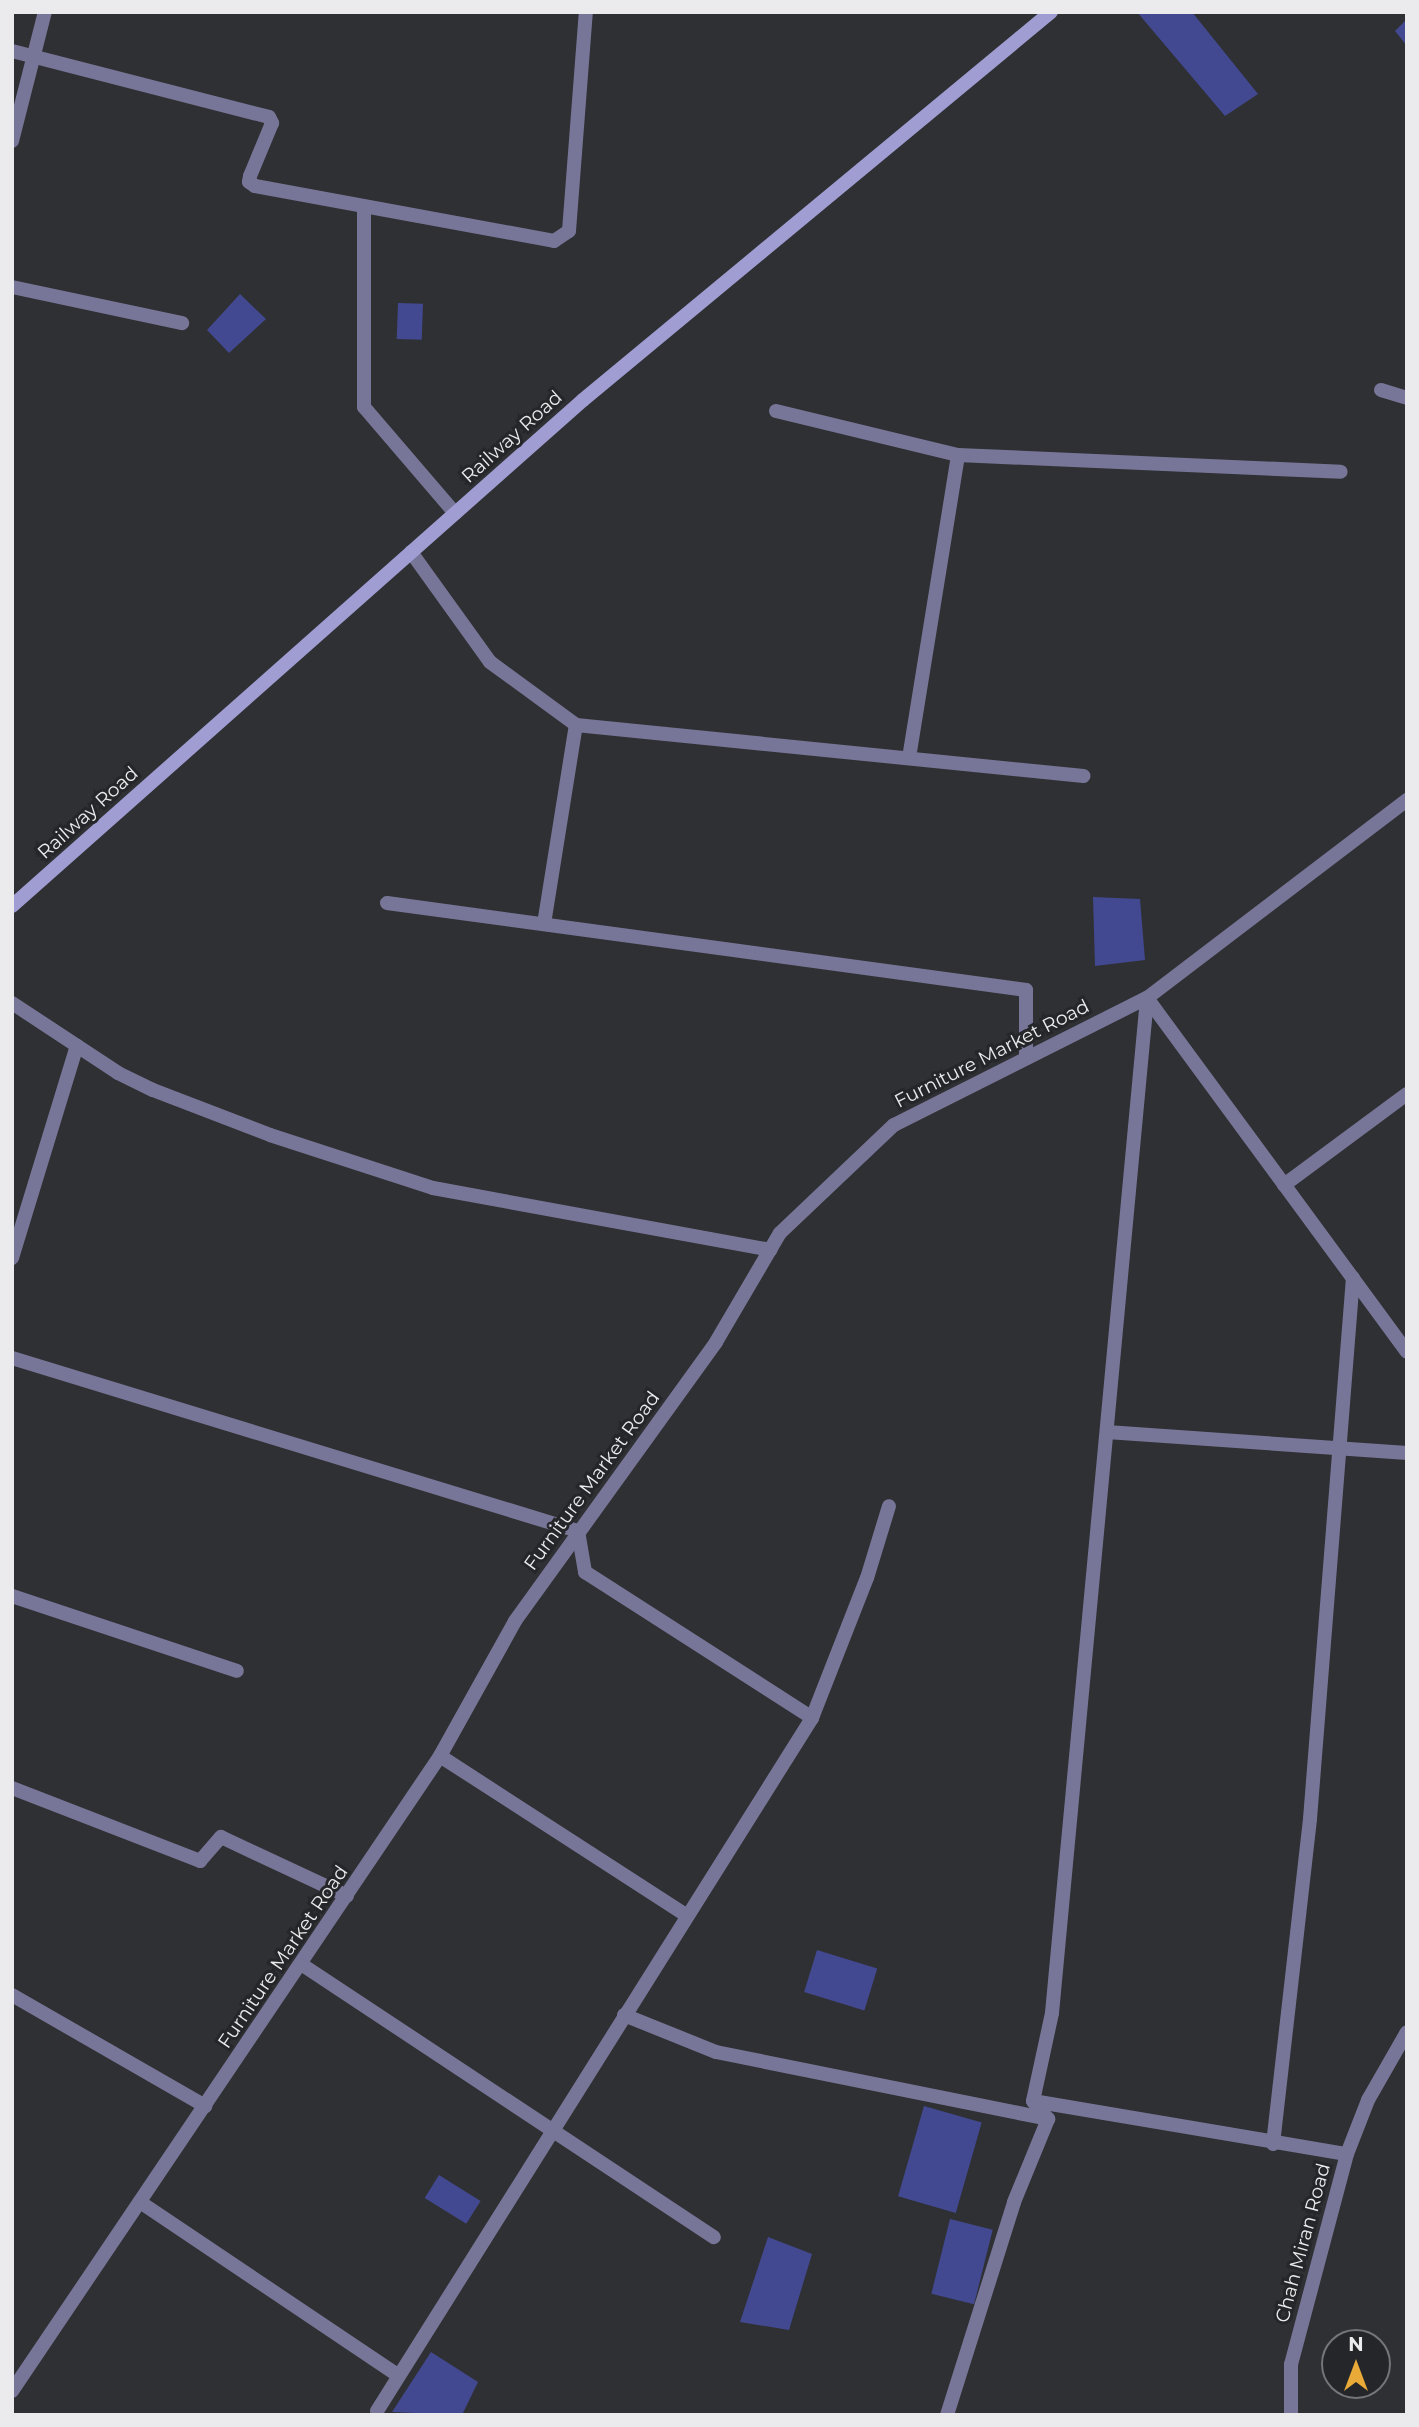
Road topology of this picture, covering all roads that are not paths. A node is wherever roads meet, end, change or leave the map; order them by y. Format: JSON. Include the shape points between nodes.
{"nodes":[{"id":1,"x":45,"y":12,"type":"edge"},
{"id":2,"x":586,"y":12,"type":"edge"},
{"id":3,"x":1051,"y":12,"type":"edge"},
{"id":4,"x":12,"y":51,"type":"edge"},
{"id":5,"x":33,"y":57,"type":"junction"},
{"id":6,"x":12,"y":141,"type":"edge"},
{"id":7,"x":364,"y":208,"type":"junction"},
{"id":8,"x":12,"y":287,"type":"edge"},
{"id":9,"x":183,"y":323,"type":"dead end"},
{"id":10,"x":1381,"y":390,"type":"dead end"},
{"id":11,"x":1407,"y":398,"type":"edge"},
{"id":12,"x":776,"y":411,"type":"dead end"},
{"id":13,"x":958,"y":455,"type":"junction"},
{"id":14,"x":1341,"y":472,"type":"dead end"},
{"id":15,"x":455,"y":513,"type":"junction"},
{"id":16,"x":411,"y":552,"type":"junction"},
{"id":17,"x":576,"y":725,"type":"junction"},
{"id":18,"x":909,"y":758,"type":"junction"},
{"id":19,"x":1083,"y":776,"type":"dead end"},
{"id":20,"x":1407,"y":800,"type":"edge"},
{"id":21,"x":387,"y":903,"type":"dead end"},
{"id":22,"x":12,"y":906,"type":"edge"},
{"id":23,"x":544,"y":924,"type":"junction"},
{"id":24,"x":1147,"y":998,"type":"junction"},
{"id":25,"x":12,"y":1003,"type":"edge"},
{"id":26,"x":77,"y":1046,"type":"junction"},
{"id":27,"x":1026,"y":1058,"type":"junction"},
{"id":28,"x":1407,"y":1094,"type":"edge"},
{"id":29,"x":1284,"y":1185,"type":"junction"},
{"id":30,"x":770,"y":1250,"type":"junction"},
{"id":31,"x":12,"y":1258,"type":"edge"},
{"id":32,"x":1353,"y":1278,"type":"junction"},
{"id":33,"x":1407,"y":1352,"type":"edge"},
{"id":34,"x":12,"y":1358,"type":"edge"},
{"id":35,"x":1107,"y":1432,"type":"junction"},
{"id":36,"x":1341,"y":1450,"type":"junction"},
{"id":37,"x":1407,"y":1453,"type":"edge"},
{"id":38,"x":889,"y":1506,"type":"dead end"},
{"id":39,"x":578,"y":1531,"type":"junction"},
{"id":40,"x":12,"y":1596,"type":"edge"},
{"id":41,"x":237,"y":1671,"type":"dead end"},
{"id":42,"x":812,"y":1718,"type":"junction"},
{"id":43,"x":440,"y":1756,"type":"junction"},
{"id":44,"x":12,"y":1788,"type":"edge"},
{"id":45,"x":347,"y":1896,"type":"junction"},
{"id":46,"x":687,"y":1916,"type":"junction"},
{"id":47,"x":301,"y":1964,"type":"junction"},
{"id":48,"x":12,"y":1995,"type":"edge"},
{"id":49,"x":624,"y":2015,"type":"junction"},
{"id":50,"x":1407,"y":2032,"type":"edge"},
{"id":51,"x":1033,"y":2101,"type":"junction"},
{"id":52,"x":205,"y":2106,"type":"junction"},
{"id":53,"x":1048,"y":2119,"type":"junction"},
{"id":54,"x":550,"y":2132,"type":"junction"},
{"id":55,"x":1273,"y":2144,"type":"junction"},
{"id":56,"x":1347,"y":2154,"type":"junction"},
{"id":57,"x":140,"y":2202,"type":"junction"},
{"id":58,"x":713,"y":2237,"type":"dead end"},
{"id":59,"x":397,"y":2375,"type":"junction"},
{"id":60,"x":12,"y":2391,"type":"edge"},
{"id":61,"x":376,"y":2411,"type":"dead end"},
{"id":62,"x":947,"y":2415,"type":"edge"},
{"id":63,"x":1291,"y":2415,"type":"edge"}],
"edges":[{"from":1,"to":5,"type":"street"},
{"from":2,"to":7,"type":"street","via":[[569,231],[554,241]]},
{"from":3,"to":15,"type":"street","name":"Railway Road","via":[[583,400]]},
{"from":4,"to":5,"type":"street"},
{"from":5,"to":6,"type":"street"},
{"from":5,"to":7,"type":"street","via":[[269,117],[272,123],[249,182]]},
{"from":7,"to":15,"type":"street","via":[[364,407]]},
{"from":8,"to":9,"type":"street"},
{"from":10,"to":11,"type":"street"},
{"from":12,"to":13,"type":"street"},
{"from":13,"to":14,"type":"street"},
{"from":13,"to":18,"type":"street"},
{"from":15,"to":16,"type":"street","name":"Railway Road"},
{"from":16,"to":17,"type":"street","via":[[490,662]]},
{"from":16,"to":22,"type":"street","name":"Railway Road"},
{"from":17,"to":18,"type":"street"},
{"from":17,"to":23,"type":"street"},
{"from":18,"to":19,"type":"street"},
{"from":20,"to":24,"type":"street","name":"Furniture Market Road"},
{"from":21,"to":23,"type":"street"},
{"from":23,"to":27,"type":"street","via":[[1026,990]]},
{"from":24,"to":27,"type":"street","name":"Furniture Market Road"},
{"from":24,"to":29,"type":"street"},
{"from":24,"to":35,"type":"street"},
{"from":25,"to":26,"type":"street"},
{"from":26,"to":30,"type":"street","via":[[153,1090],[270,1135],[433,1188]]},
{"from":26,"to":31,"type":"street"},
{"from":27,"to":30,"type":"street","name":"Furniture Market Road","via":[[894,1125],[780,1233]]},
{"from":28,"to":29,"type":"street"},
{"from":29,"to":32,"type":"street"},
{"from":30,"to":39,"type":"street","name":"Furniture Market Road","via":[[716,1342]]},
{"from":32,"to":33,"type":"street"},
{"from":32,"to":36,"type":"street"},
{"from":34,"to":39,"type":"street"},
{"from":35,"to":36,"type":"street"},
{"from":35,"to":51,"type":"street","via":[[1052,2013]]},
{"from":36,"to":37,"type":"street"},
{"from":36,"to":55,"type":"street","via":[[1310,1819]]},
{"from":38,"to":42,"type":"street","via":[[867,1578]]},
{"from":39,"to":42,"type":"street","via":[[584,1572]]},
{"from":39,"to":43,"type":"street","name":"Furniture Market Road","via":[[515,1621]]},
{"from":40,"to":41,"type":"street"},
{"from":42,"to":46,"type":"street"},
{"from":43,"to":45,"type":"street","name":"Furniture Market Road"},
{"from":43,"to":46,"type":"street"},
{"from":44,"to":45,"type":"street","via":[[200,1861],[221,1837]]},
{"from":45,"to":47,"type":"street","name":"Furniture Market Road"},
{"from":46,"to":49,"type":"street"},
{"from":47,"to":52,"type":"street","name":"Furniture Market Road"},
{"from":47,"to":54,"type":"street"},
{"from":48,"to":52,"type":"street"},
{"from":49,"to":53,"type":"street","via":[[716,2052]]},
{"from":49,"to":54,"type":"street"},
{"from":50,"to":56,"type":"street","via":[[1368,2100]]},
{"from":51,"to":53,"type":"street"},
{"from":51,"to":55,"type":"street","name":"Chah Miran Road"},
{"from":52,"to":57,"type":"street","name":"Furniture Market Road"},
{"from":53,"to":62,"type":"street","via":[[1014,2202]]},
{"from":54,"to":58,"type":"street"},
{"from":54,"to":59,"type":"street"},
{"from":55,"to":56,"type":"street","name":"Chah Miran Road"},
{"from":56,"to":63,"type":"street","name":"Chah Miran Road","via":[[1291,2364]]},
{"from":57,"to":59,"type":"street"},
{"from":57,"to":60,"type":"street","name":"Furniture Market Road"},
{"from":59,"to":61,"type":"street"}]}
